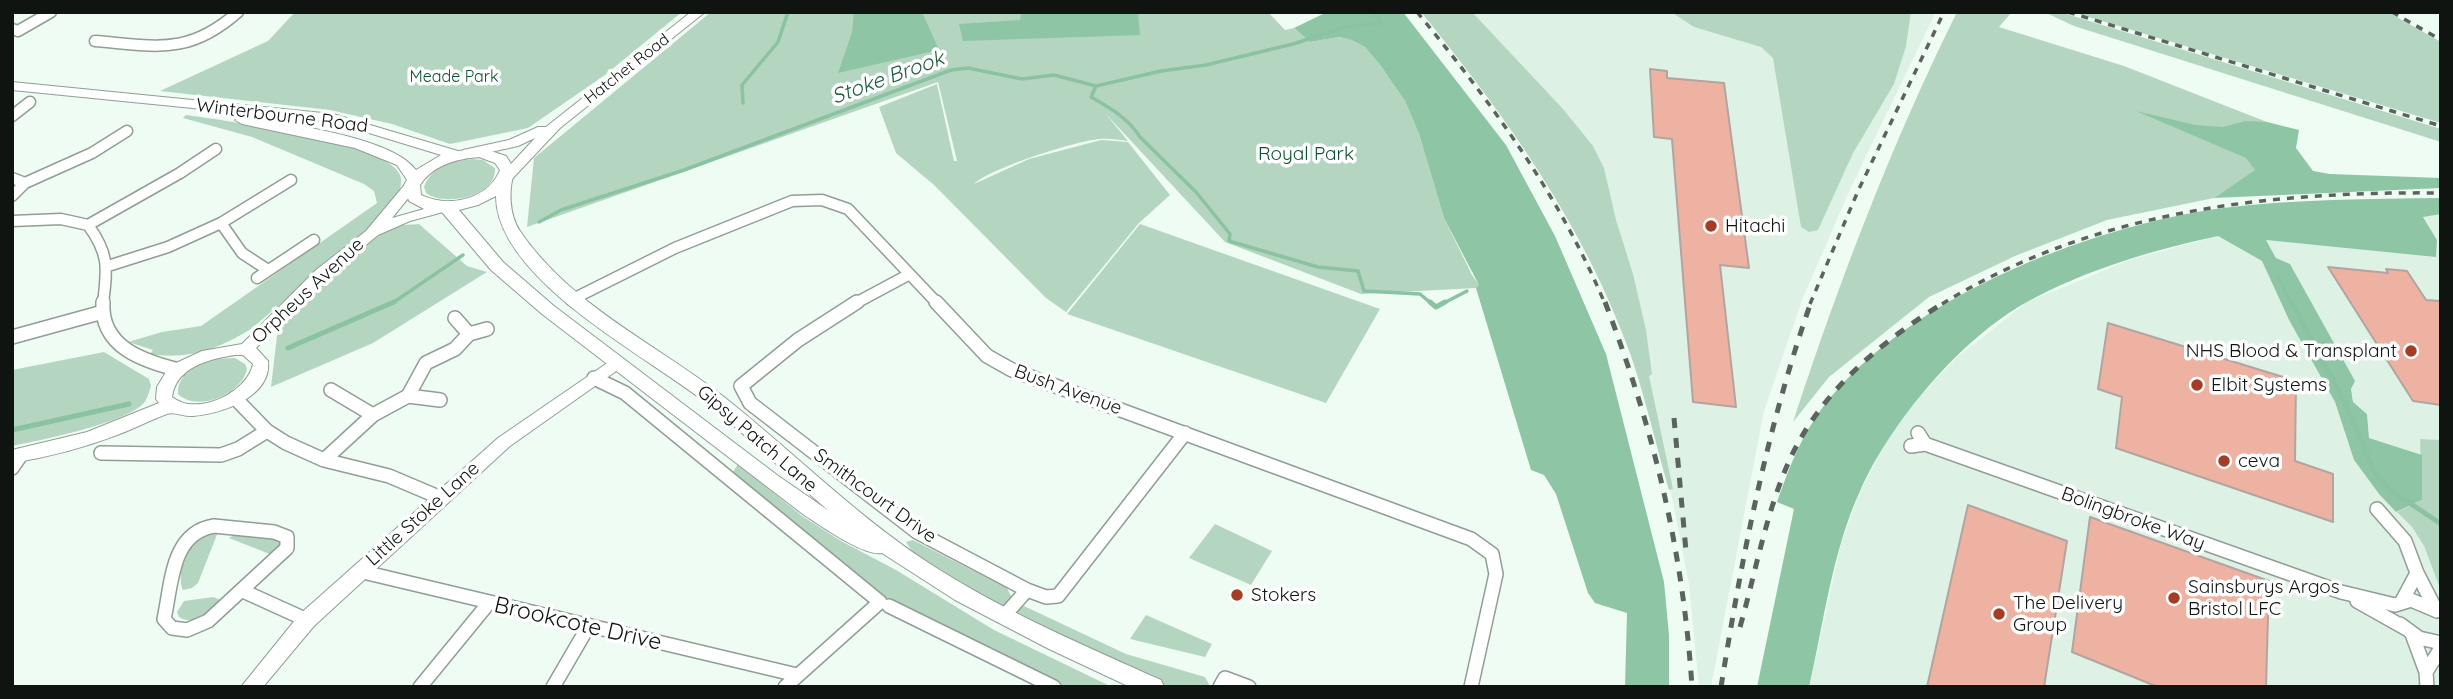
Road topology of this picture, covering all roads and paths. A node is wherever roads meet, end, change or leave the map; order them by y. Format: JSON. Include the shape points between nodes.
{"nodes":[{"id":1,"x":51,"y":12,"type":"edge"},
{"id":2,"x":238,"y":12,"type":"edge"},
{"id":3,"x":699,"y":12,"type":"edge"},
{"id":4,"x":12,"y":29,"type":"edge"},
{"id":5,"x":116,"y":34,"type":"dead end"},
{"id":6,"x":95,"y":41,"type":"dead end"},
{"id":7,"x":107,"y":42,"type":"junction"},
{"id":8,"x":12,"y":86,"type":"edge"},
{"id":9,"x":102,"y":95,"type":"junction"},
{"id":10,"x":30,"y":102,"type":"dead end"},
{"id":11,"x":12,"y":116,"type":"edge"},
{"id":12,"x":555,"y":125,"type":"junction"},
{"id":13,"x":127,"y":131,"type":"dead end"},
{"id":14,"x":216,"y":149,"type":"dead end"},
{"id":15,"x":462,"y":154,"type":"junction"},
{"id":16,"x":12,"y":178,"type":"edge"},
{"id":17,"x":505,"y":179,"type":"junction"},
{"id":18,"x":291,"y":180,"type":"dead end"},
{"id":19,"x":25,"y":183,"type":"junction"},
{"id":20,"x":413,"y":183,"type":"junction"},
{"id":21,"x":12,"y":196,"type":"edge"},
{"id":22,"x":444,"y":208,"type":"junction"},
{"id":23,"x":12,"y":221,"type":"edge"},
{"id":24,"x":221,"y":223,"type":"junction"},
{"id":25,"x":88,"y":225,"type":"junction"},
{"id":26,"x":371,"y":233,"type":"junction"},
{"id":27,"x":314,"y":240,"type":"dead end"},
{"id":28,"x":108,"y":266,"type":"junction"},
{"id":29,"x":268,"y":270,"type":"junction"},
{"id":30,"x":908,"y":275,"type":"junction"},
{"id":31,"x":257,"y":278,"type":"dead end"},
{"id":32,"x":571,"y":300,"type":"junction"},
{"id":33,"x":550,"y":309,"type":"junction"},
{"id":34,"x":103,"y":312,"type":"junction"},
{"id":35,"x":455,"y":318,"type":"dead end"},
{"id":36,"x":606,"y":327,"type":"junction"},
{"id":37,"x":487,"y":330,"type":"dead end"},
{"id":38,"x":469,"y":334,"type":"junction"},
{"id":39,"x":12,"y":337,"type":"edge"},
{"id":40,"x":246,"y":349,"type":"junction"},
{"id":41,"x":616,"y":363,"type":"junction"},
{"id":42,"x":179,"y":370,"type":"junction"},
{"id":43,"x":594,"y":378,"type":"junction"},
{"id":44,"x":331,"y":390,"type":"dead end"},
{"id":45,"x":408,"y":396,"type":"junction"},
{"id":46,"x":235,"y":397,"type":"junction"},
{"id":47,"x":440,"y":400,"type":"dead end"},
{"id":48,"x":168,"y":406,"type":"junction"},
{"id":49,"x":373,"y":415,"type":"junction"},
{"id":50,"x":267,"y":431,"type":"junction"},
{"id":51,"x":1185,"y":433,"type":"junction"},
{"id":52,"x":1918,"y":441,"type":"dead end"},
{"id":53,"x":102,"y":453,"type":"dead end"},
{"id":54,"x":15,"y":460,"type":"edge"},
{"id":55,"x":324,"y":460,"type":"junction"},
{"id":56,"x":441,"y":498,"type":"junction"},
{"id":57,"x":2377,"y":509,"type":"dead end"},
{"id":58,"x":903,"y":557,"type":"junction"},
{"id":59,"x":359,"y":571,"type":"junction"},
{"id":60,"x":2417,"y":573,"type":"junction"},
{"id":61,"x":1027,"y":590,"type":"junction"},
{"id":62,"x":243,"y":591,"type":"junction"},
{"id":63,"x":2341,"y":592,"type":"junction"},
{"id":64,"x":2399,"y":603,"type":"junction"},
{"id":65,"x":488,"y":604,"type":"junction"},
{"id":66,"x":884,"y":604,"type":"junction"},
{"id":67,"x":2438,"y":612,"type":"edge"},
{"id":68,"x":1004,"y":616,"type":"junction"},
{"id":69,"x":307,"y":620,"type":"junction"},
{"id":70,"x":588,"y":626,"type":"junction"},
{"id":71,"x":2408,"y":631,"type":"junction"},
{"id":72,"x":2441,"y":645,"type":"edge"},
{"id":73,"x":797,"y":675,"type":"junction"},
{"id":74,"x":2427,"y":679,"type":"edge"},
{"id":75,"x":251,"y":687,"type":"edge"},
{"id":76,"x":420,"y":687,"type":"edge"},
{"id":77,"x":553,"y":687,"type":"edge"},
{"id":78,"x":785,"y":687,"type":"edge"},
{"id":79,"x":1054,"y":687,"type":"edge"},
{"id":80,"x":1153,"y":687,"type":"edge"},
{"id":81,"x":1220,"y":687,"type":"edge"},
{"id":82,"x":1249,"y":687,"type":"edge"},
{"id":83,"x":1471,"y":687,"type":"edge"}],
"edges":[{"from":1,"to":4,"type":"street","via":[[18,31]]},
{"from":2,"to":7,"type":"street","via":[[217,31],[191,42],[148,48]]},
{"from":3,"to":12,"type":"street","name":"Hatchet Road"},
{"from":5,"to":7,"type":"street"},
{"from":6,"to":7,"type":"street"},
{"from":8,"to":9,"type":"main road","name":"Winterbourne Road"},
{"from":9,"to":15,"type":"main road","name":"Winterbourne Road","via":[[332,118]]},
{"from":9,"to":20,"type":"main road","name":"Winterbourne Road","via":[[359,144],[402,162]]},
{"from":10,"to":11,"type":"street"},
{"from":12,"to":15,"type":"street","name":"Hatchet Road","via":[[516,142]]},
{"from":12,"to":17,"type":"street","name":"Hatchet Road"},
{"from":13,"to":19,"type":"street","via":[[92,153]]},
{"from":14,"to":25,"type":"street"},
{"from":15,"to":17,"type":"main road","name":"Winterbourne Road","via":[[498,156],[506,162]]},
{"from":15,"to":20,"type":"main road","via":[[425,169]]},
{"from":16,"to":19,"type":"street"},
{"from":17,"to":22,"type":"main road","via":[[480,199]]},
{"from":17,"to":32,"type":"main road","name":"Gipsy Patch Lane","via":[[506,218],[515,235]]},
{"from":18,"to":24,"type":"street"},
{"from":19,"to":21,"type":"street"},
{"from":20,"to":22,"type":"main road","name":"Winterbourne Road","via":[[414,198],[420,203]]},
{"from":20,"to":26,"type":"street","name":"Orpheus Avenue"},
{"from":22,"to":26,"type":"street","name":"Orpheus Avenue"},
{"from":22,"to":33,"type":"main road","name":"Gipsy Patch Lane","via":[[465,223],[484,253]]},
{"from":23,"to":25,"type":"street","via":[[61,219]]},
{"from":24,"to":28,"type":"street","via":[[168,247]]},
{"from":24,"to":29,"type":"street","via":[[242,253]]},
{"from":25,"to":28,"type":"street","via":[[102,244]]},
{"from":26,"to":40,"type":"street","name":"Orpheus Avenue","via":[[321,274]]},
{"from":27,"to":29,"type":"street"},
{"from":28,"to":34,"type":"street"},
{"from":29,"to":31,"type":"street"},
{"from":30,"to":32,"type":"street","name":"Bush Avenue","via":[[848,209],[822,200],[792,201],[675,248]]},
{"from":30,"to":51,"type":"street","name":"Bush Avenue","via":[[995,361]]},
{"from":30,"to":61,"type":"street","name":"Smithcourt Drive","via":[[867,296],[758,369],[741,386],[750,403],[917,532]]},
{"from":32,"to":33,"type":"main road"},
{"from":32,"to":36,"type":"main road","name":"Gipsy Patch Lane"},
{"from":33,"to":41,"type":"main road","name":"Gipsy Patch Lane"},
{"from":34,"to":39,"type":"street"},
{"from":34,"to":42,"type":"street","via":[[108,334],[124,351]]},
{"from":35,"to":38,"type":"street"},
{"from":36,"to":41,"type":"main road","name":"Gipsy Patch Lane","via":[[626,351]]},
{"from":36,"to":58,"type":"main road","name":"Gipsy Patch Lane","via":[[719,403],[826,499]]},
{"from":37,"to":38,"type":"street"},
{"from":38,"to":45,"type":"street","via":[[455,349],[426,363]]},
{"from":40,"to":42,"type":"street","via":[[206,355]]},
{"from":40,"to":46,"type":"street","via":[[258,357],[260,373]]},
{"from":41,"to":43,"type":"street","name":"Little Stoke Lane"},
{"from":41,"to":58,"type":"main road","name":"Gipsy Patch Lane","via":[[801,503],[843,531]]},
{"from":42,"to":48,"type":"street","via":[[163,394]]},
{"from":43,"to":56,"type":"street","name":"Little Stoke Lane","via":[[504,442]]},
{"from":43,"to":66,"type":"street","via":[[625,393]]},
{"from":44,"to":49,"type":"street"},
{"from":45,"to":47,"type":"street"},
{"from":45,"to":49,"type":"street"},
{"from":46,"to":48,"type":"street","via":[[203,410]]},
{"from":46,"to":50,"type":"street"},
{"from":48,"to":54,"type":"street"},
{"from":49,"to":55,"type":"street"},
{"from":50,"to":53,"type":"street","via":[[221,455]]},
{"from":50,"to":55,"type":"street"},
{"from":51,"to":61,"type":"street","name":"Smithcourt Drive","via":[[1058,596]]},
{"from":51,"to":83,"type":"street","name":"Bush Avenue","via":[[1471,539],[1492,554],[1496,574]]},
{"from":52,"to":63,"type":"street","name":"Bolingbroke Way"},
{"from":55,"to":56,"type":"street","via":[[389,475]]},
{"from":56,"to":59,"type":"street","name":"Little Stoke Lane"},
{"from":57,"to":60,"type":"street","via":[[2405,541]]},
{"from":58,"to":68,"type":"main road","name":"Gipsy Patch Lane"},
{"from":59,"to":65,"type":"street","name":"Brookcote Drive"},
{"from":59,"to":69,"type":"street","name":"Little Stoke Lane"},
{"from":60,"to":64,"type":"street"},
{"from":60,"to":67,"type":"street"},
{"from":61,"to":68,"type":"street"},
{"from":62,"to":62,"type":"street","via":[[208,621],[187,630],[172,628],[164,619],[181,546],[201,528],[274,532],[287,537],[287,548]]},
{"from":62,"to":69,"type":"street"},
{"from":63,"to":64,"type":"street","name":"Bolingbroke Way"},
{"from":63,"to":71,"type":"street","name":"Bolingbroke Way"},
{"from":64,"to":67,"type":"street","via":[[2420,602]]},
{"from":64,"to":71,"type":"street","via":[[2394,614]]},
{"from":65,"to":70,"type":"street","name":"Brookcote Drive"},
{"from":65,"to":76,"type":"street"},
{"from":66,"to":73,"type":"street"},
{"from":66,"to":79,"type":"street","via":[[910,607]]},
{"from":68,"to":80,"type":"main road","name":"Gipsy Patch Lane"},
{"from":69,"to":75,"type":"street","name":"Little Stoke Lane"},
{"from":70,"to":73,"type":"street","name":"Brookcote Drive"},
{"from":70,"to":77,"type":"street"},
{"from":71,"to":72,"type":"street"},
{"from":71,"to":74,"type":"street"},
{"from":72,"to":74,"type":"street"},
{"from":73,"to":78,"type":"street"},
{"from":81,"to":82,"type":"street","via":[[1225,678]]}]}
